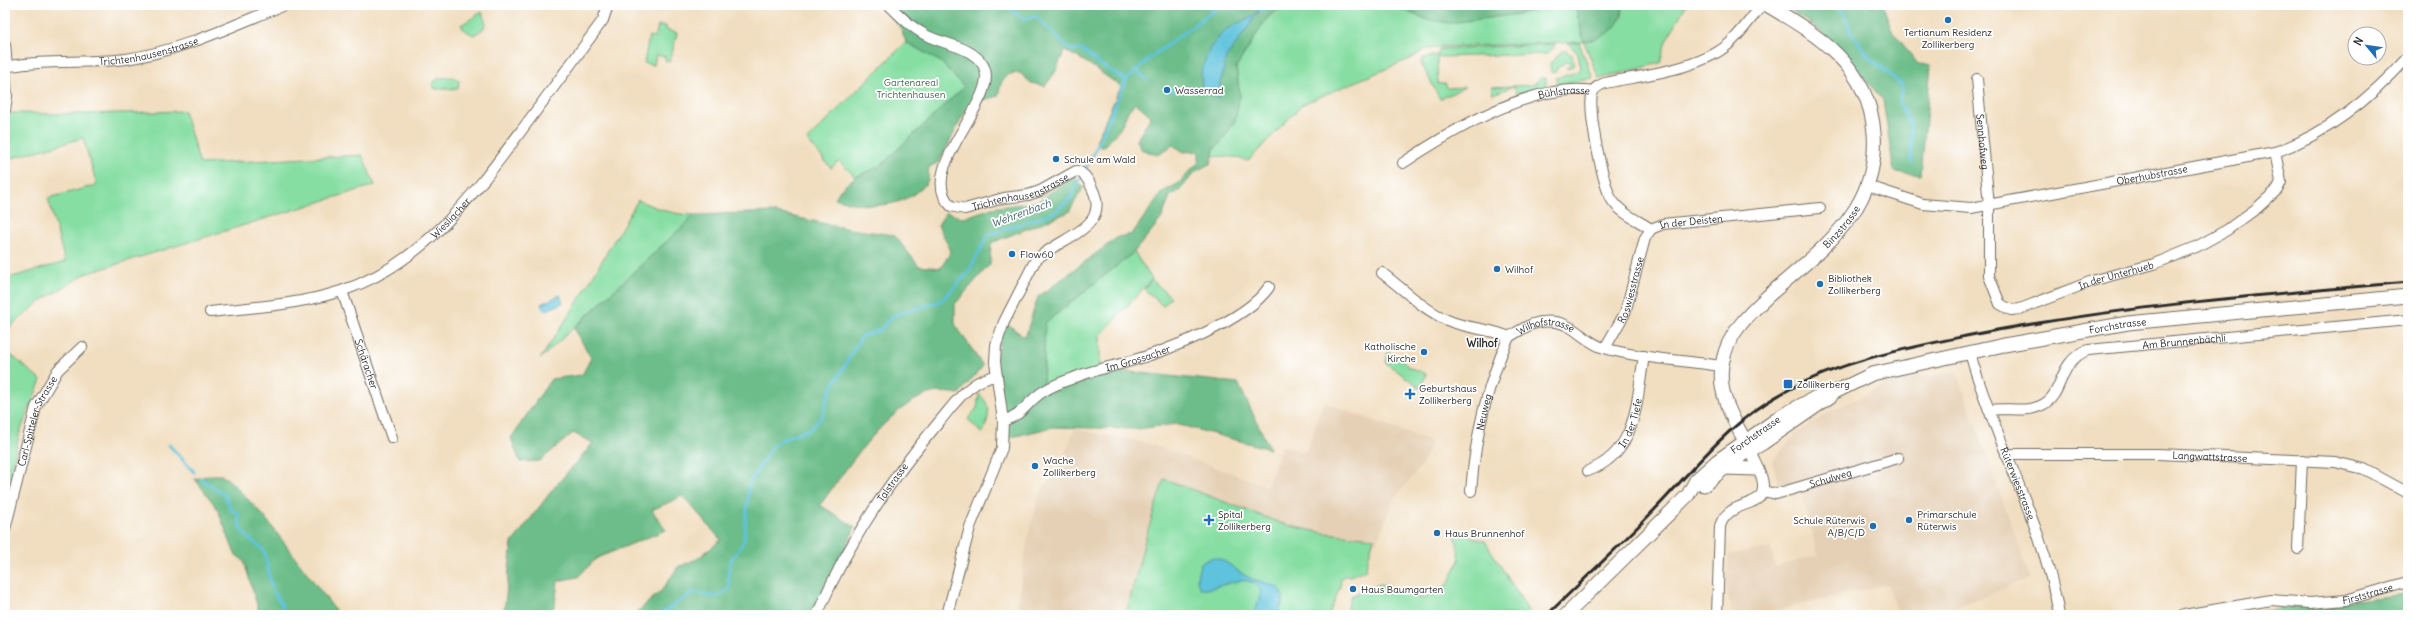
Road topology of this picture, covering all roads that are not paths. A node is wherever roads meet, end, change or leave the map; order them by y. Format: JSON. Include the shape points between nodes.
{"nodes":[{"id":1,"x":284,"y":5,"type":"edge"},
{"id":2,"x":608,"y":5,"type":"edge"},
{"id":3,"x":890,"y":5,"type":"edge"},
{"id":4,"x":1762,"y":5,"type":"edge"},
{"id":5,"x":1767,"y":5,"type":"edge"},
{"id":6,"x":5,"y":44,"type":"edge"},
{"id":7,"x":2408,"y":57,"type":"edge"},
{"id":8,"x":6,"y":68,"type":"edge"},
{"id":9,"x":1977,"y":79,"type":"dead end"},
{"id":10,"x":1593,"y":91,"type":"junction"},
{"id":11,"x":5,"y":110,"type":"edge"},
{"id":12,"x":2275,"y":152,"type":"junction"},
{"id":13,"x":1403,"y":162,"type":"dead end"},
{"id":14,"x":1868,"y":186,"type":"junction"},
{"id":15,"x":1989,"y":205,"type":"junction"},
{"id":16,"x":1820,"y":208,"type":"dead end"},
{"id":17,"x":1651,"y":229,"type":"junction"},
{"id":18,"x":1382,"y":273,"type":"dead end"},
{"id":19,"x":1269,"y":287,"type":"dead end"},
{"id":20,"x":342,"y":291,"type":"junction"},
{"id":21,"x":2408,"y":296,"type":"edge"},
{"id":22,"x":210,"y":312,"type":"dead end"},
{"id":23,"x":2408,"y":320,"type":"edge"},
{"id":24,"x":1509,"y":337,"type":"junction"},
{"id":25,"x":82,"y":347,"type":"dead end"},
{"id":26,"x":1604,"y":348,"type":"junction"},
{"id":27,"x":1970,"y":353,"type":"junction"},
{"id":28,"x":1644,"y":356,"type":"junction"},
{"id":29,"x":1721,"y":366,"type":"junction"},
{"id":30,"x":997,"y":376,"type":"junction"},
{"id":31,"x":1989,"y":410,"type":"junction"},
{"id":32,"x":1003,"y":421,"type":"junction"},
{"id":33,"x":392,"y":438,"type":"dead end"},
{"id":34,"x":1748,"y":446,"type":"junction"},
{"id":35,"x":2006,"y":454,"type":"junction"},
{"id":36,"x":1898,"y":458,"type":"dead end"},
{"id":37,"x":2302,"y":460,"type":"junction"},
{"id":38,"x":1724,"y":468,"type":"junction"},
{"id":39,"x":1757,"y":469,"type":"junction"},
{"id":40,"x":1588,"y":471,"type":"dead end"},
{"id":41,"x":1472,"y":490,"type":"dead end"},
{"id":42,"x":1763,"y":491,"type":"junction"},
{"id":43,"x":2408,"y":492,"type":"edge"},
{"id":44,"x":1688,"y":495,"type":"junction"},
{"id":45,"x":5,"y":529,"type":"edge"},
{"id":46,"x":2298,"y":550,"type":"dead end"},
{"id":47,"x":2408,"y":582,"type":"edge"},
{"id":48,"x":817,"y":615,"type":"edge"},
{"id":49,"x":947,"y":615,"type":"edge"},
{"id":50,"x":1566,"y":615,"type":"edge"},
{"id":51,"x":1716,"y":615,"type":"edge"},
{"id":52,"x":2059,"y":615,"type":"edge"},
{"id":53,"x":2184,"y":615,"type":"edge"}],
"edges":[{"from":1,"to":8,"type":"street","name":"Trichtenhausenstrasse","via":[[152,54],[112,60],[50,61]]},
{"from":2,"to":20,"type":"street","name":"Wiesliacher","via":[[602,20],[570,66],[454,217],[433,238],[408,257],[376,276]]},
{"from":3,"to":30,"type":"street","name":"Trichtenhausenstrasse","via":[[924,34],[977,58],[986,74],[982,94],[958,136],[945,170],[942,182],[943,195],[951,206],[965,209],[1004,198],[1028,195],[1076,171],[1085,177],[1097,202],[1094,220],[1083,230],[1044,251],[1035,260],[1000,330],[994,354]]},
{"from":4,"to":10,"type":"street","name":"Bühlstrasse","via":[[1732,42],[1718,52],[1677,67],[1598,85]]},
{"from":5,"to":14,"type":"main road","name":"Binzstrasse","via":[[1809,30],[1831,49],[1846,64],[1866,92],[1872,111],[1875,147]]},
{"from":6,"to":8,"type":"street"},
{"from":7,"to":12,"type":"street","name":"Oberhubstrasse","via":[[2355,108],[2323,131],[2299,144]]},
{"from":8,"to":11,"type":"street"},
{"from":9,"to":15,"type":"street","name":"Sennhofweg"},
{"from":10,"to":13,"type":"street","name":"Bühlstrasse","via":[[1575,89],[1532,98],[1498,110],[1454,130]]},
{"from":10,"to":17,"type":"street","name":"In der Deisten","via":[[1592,108],[1601,174],[1606,189],[1618,207]]},
{"from":12,"to":15,"type":"street","name":"Oberhubstrasse"},
{"from":12,"to":15,"type":"street","name":"In der Unterhueb","via":[[2281,182],[2277,190],[2227,230],[2196,248],[2154,264],[2095,280],[2020,309],[2010,310],[2000,304],[1989,276]]},
{"from":14,"to":15,"type":"street","name":"Oberhubstrasse","via":[[1923,204],[1950,207]]},
{"from":14,"to":29,"type":"main road","name":"Binzstrasse","via":[[1842,229],[1742,322],[1730,339]]},
{"from":16,"to":17,"type":"street","name":"In der Deisten","via":[[1663,224]]},
{"from":17,"to":26,"type":"street","name":"Roswiesstrasse","via":[[1645,238],[1625,312]]},
{"from":18,"to":24,"type":"street","name":"Wilhofstrasse","via":[[1434,313],[1464,326],[1495,331]]},
{"from":19,"to":32,"type":"street","name":"Im Grossacher","via":[[1264,296],[1211,330],[1143,357],[1072,378],[1043,392],[1018,415]]},
{"from":20,"to":22,"type":"street","name":"Wiesliacher","via":[[285,304]]},
{"from":20,"to":33,"type":"street","name":"Schäracher"},
{"from":21,"to":27,"type":"main road","name":"Forchstrasse","via":[[2128,323]]},
{"from":23,"to":31,"type":"street","name":"Am Brunnenbächli","via":[[2088,350],[2069,362],[2057,390],[2042,406],[2028,410]]},
{"from":24,"to":26,"type":"street","name":"Wilhofstrasse","via":[[1526,325],[1556,322],[1574,330],[1589,343]]},
{"from":24,"to":41,"type":"street","name":"Neuweg","via":[[1476,442]]},
{"from":25,"to":45,"type":"street","name":"Carl-Spitteler-Strasse","via":[[58,370],[36,407]]},
{"from":26,"to":28,"type":"street","name":"Wilhofstrasse"},
{"from":27,"to":31,"type":"street","name":"Rüterwiesstrasse"},
{"from":27,"to":34,"type":"main road","name":"Forchstrasse","via":[[1872,374],[1835,392],[1828,400]]},
{"from":28,"to":29,"type":"street","name":"Wilhofstrasse"},
{"from":28,"to":40,"type":"street","name":"In der Tiefe","via":[[1629,434],[1619,449],[1606,461]]},
{"from":29,"to":34,"type":"main road","name":"Binzstrasse","via":[[1721,390]]},
{"from":30,"to":32,"type":"street"},
{"from":30,"to":48,"type":"street","name":"Talstrasse","via":[[987,377],[973,384],[893,478],[837,570]]},
{"from":31,"to":35,"type":"street","name":"Rüterwiesstrasse"},
{"from":32,"to":49,"type":"street","via":[[1002,448],[970,527]]},
{"from":34,"to":38,"type":"main road","name":"Forchstrasse"},
{"from":34,"to":39,"type":"street"},
{"from":34,"to":44,"type":"main road","name":"Forchstrasse","via":[[1696,480]]},
{"from":35,"to":37,"type":"street","name":"Langwattstrasse","via":[[2158,454]]},
{"from":35,"to":52,"type":"street","name":"Rüterwiesstrasse","via":[[2040,541],[2052,579]]},
{"from":36,"to":42,"type":"street","name":"Schulweg","via":[[1776,494]]},
{"from":37,"to":43,"type":"street","name":"Langwattstrasse","via":[[2335,462],[2364,469]]},
{"from":37,"to":46,"type":"street"},
{"from":38,"to":39,"type":"main road"},
{"from":38,"to":44,"type":"main road","name":"Forchstrasse"},
{"from":39,"to":42,"type":"street"},
{"from":42,"to":51,"type":"street","via":[[1759,498],[1736,507],[1722,518]]},
{"from":44,"to":50,"type":"main road","name":"Forchstrasse"},
{"from":47,"to":53,"type":"street","name":"Firststrasse","via":[[2346,600],[2271,600]]}]}
